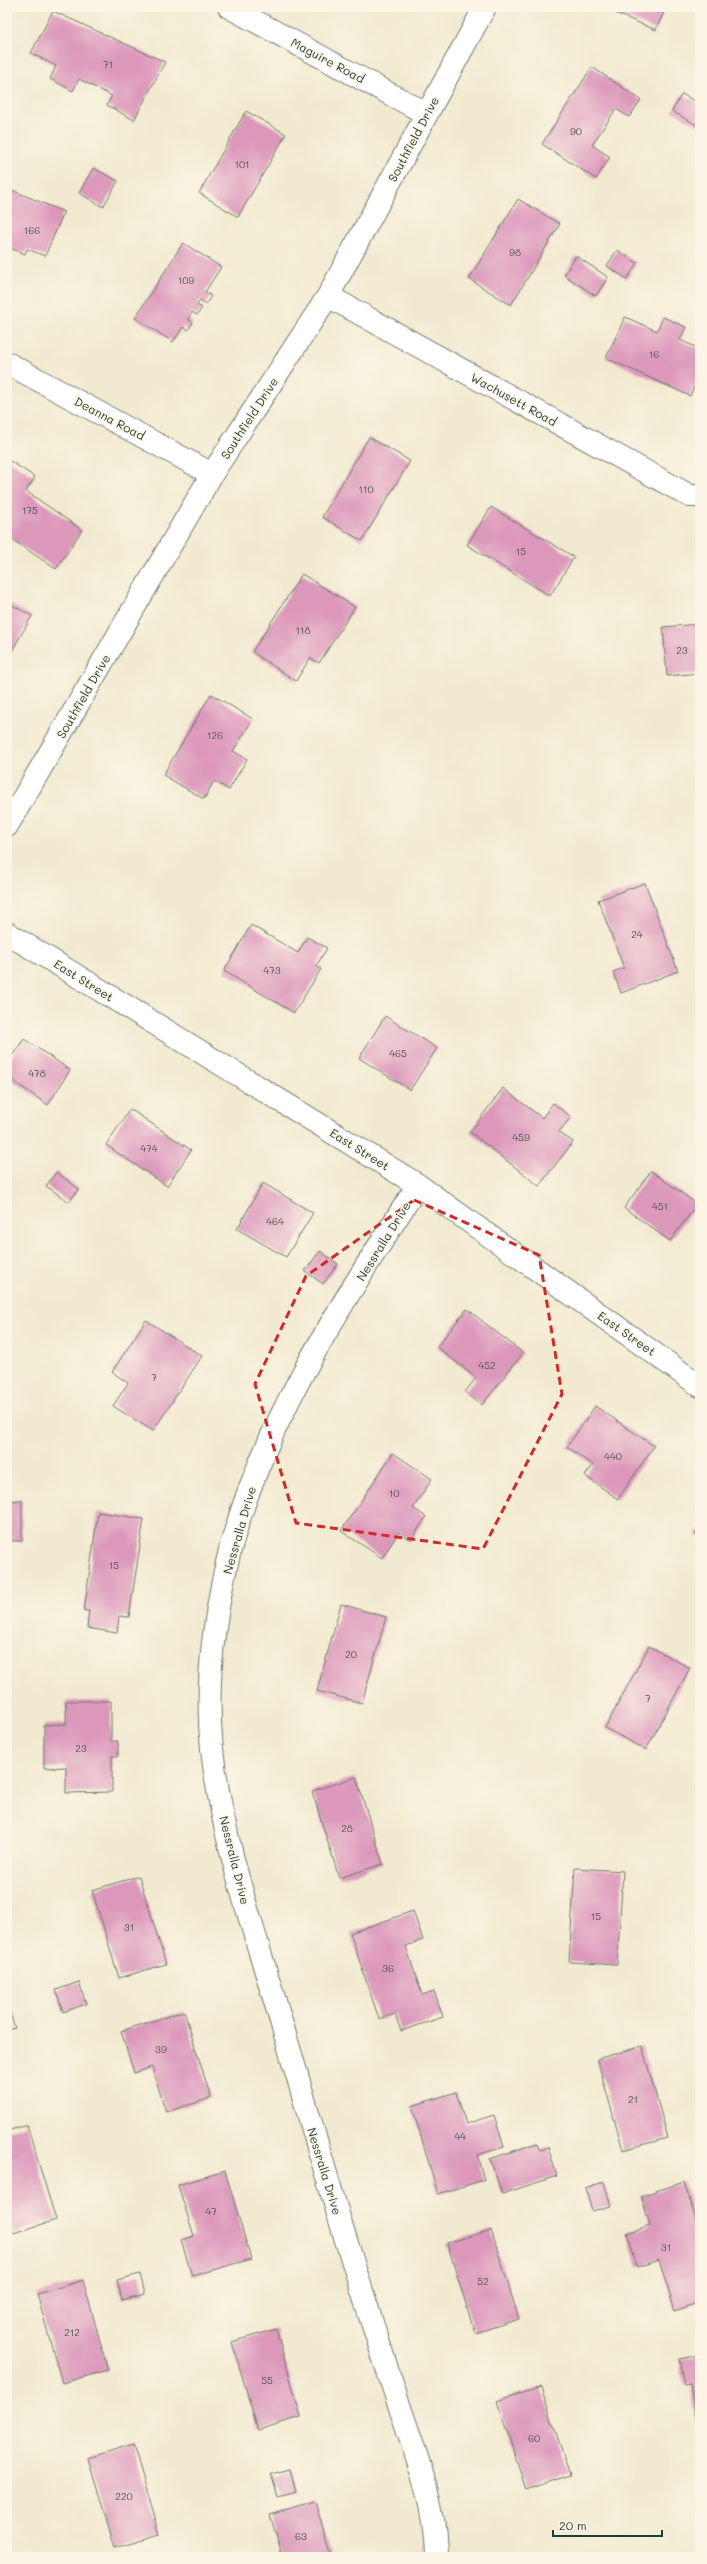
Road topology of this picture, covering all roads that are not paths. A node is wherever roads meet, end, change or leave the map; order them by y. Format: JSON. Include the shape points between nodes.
{"nodes":[{"id":1,"x":229,"y":7,"type":"edge"},
{"id":2,"x":485,"y":7,"type":"edge"},
{"id":3,"x":427,"y":114,"type":"junction"},
{"id":4,"x":328,"y":296,"type":"junction"},
{"id":5,"x":7,"y":363,"type":"edge"},
{"id":6,"x":212,"y":474,"type":"junction"},
{"id":7,"x":700,"y":496,"type":"edge"},
{"id":8,"x":7,"y":826,"type":"edge"},
{"id":9,"x":7,"y":933,"type":"edge"},
{"id":10,"x":418,"y":1185,"type":"junction"},
{"id":11,"x":700,"y":1386,"type":"edge"},
{"id":12,"x":436,"y":2557,"type":"edge"}],
"edges":[{"from":1,"to":3,"type":"street","name":"Maguire Road"},
{"from":2,"to":3,"type":"street","name":"Southfield Drive"},
{"from":3,"to":4,"type":"street","name":"Southfield Drive"},
{"from":4,"to":6,"type":"street","name":"Southfield Drive"},
{"from":4,"to":7,"type":"street","name":"Wachusett Road","via":[[690,496]]},
{"from":5,"to":6,"type":"street","name":"Deanna Road"},
{"from":6,"to":8,"type":"street","name":"Southfield Drive"},
{"from":9,"to":10,"type":"street","name":"East Street"},
{"from":10,"to":11,"type":"street","name":"East Street"},
{"from":10,"to":12,"type":"street","name":"Nessralla Drive","via":[[348,1295],[316,1352],[282,1417],[252,1484],[230,1552],[217,1616],[210,1681],[212,1753],[218,1790],[239,1877],[334,2201],[428,2491]]}]}
